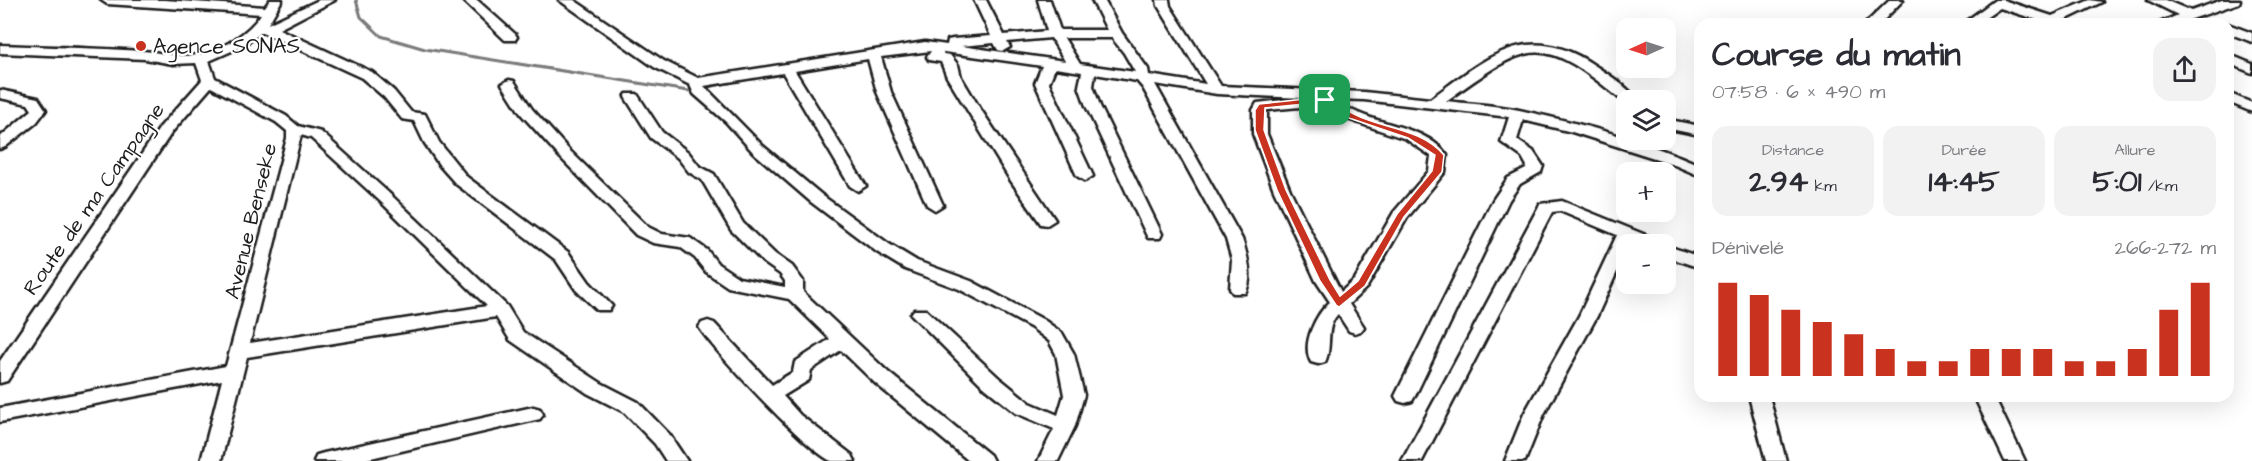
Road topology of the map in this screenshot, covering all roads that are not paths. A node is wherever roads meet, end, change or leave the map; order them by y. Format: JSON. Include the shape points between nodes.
{"nodes":[{"id":1,"x":107,"y":0,"type":"edge"},
{"id":2,"x":329,"y":0,"type":"edge"},
{"id":3,"x":469,"y":0,"type":"edge"},
{"id":4,"x":565,"y":0,"type":"edge"},
{"id":5,"x":980,"y":0,"type":"edge"},
{"id":6,"x":1044,"y":0,"type":"edge"},
{"id":7,"x":1098,"y":0,"type":"edge"},
{"id":8,"x":1163,"y":0,"type":"edge"},
{"id":9,"x":1897,"y":0,"type":"edge"},
{"id":10,"x":2154,"y":0,"type":"edge"},
{"id":11,"x":2234,"y":0,"type":"edge"},
{"id":12,"x":2096,"y":2,"type":"dead end"},
{"id":13,"x":273,"y":6,"type":"edge"},
{"id":14,"x":2190,"y":15,"type":"junction"},
{"id":15,"x":1878,"y":18,"type":"edge"},
{"id":16,"x":1977,"y":18,"type":"edge"},
{"id":17,"x":2046,"y":18,"type":"edge"},
{"id":18,"x":2066,"y":18,"type":"edge"},
{"id":19,"x":2181,"y":18,"type":"edge"},
{"id":20,"x":264,"y":28,"type":"junction"},
{"id":21,"x":2234,"y":30,"type":"edge"},
{"id":22,"x":1055,"y":34,"type":"junction"},
{"id":23,"x":1116,"y":34,"type":"junction"},
{"id":24,"x":510,"y":37,"type":"dead end"},
{"id":25,"x":998,"y":38,"type":"junction"},
{"id":26,"x":2252,"y":38,"type":"edge"},
{"id":27,"x":910,"y":47,"type":"junction"},
{"id":28,"x":0,"y":49,"type":"edge"},
{"id":29,"x":937,"y":51,"type":"junction"},
{"id":30,"x":1007,"y":56,"type":"junction"},
{"id":31,"x":874,"y":58,"type":"junction"},
{"id":32,"x":201,"y":59,"type":"junction"},
{"id":33,"x":2234,"y":61,"type":"edge"},
{"id":34,"x":1050,"y":64,"type":"junction"},
{"id":35,"x":1082,"y":69,"type":"junction"},
{"id":36,"x":2252,"y":69,"type":"edge"},
{"id":37,"x":789,"y":72,"type":"junction"},
{"id":38,"x":209,"y":80,"type":"junction"},
{"id":39,"x":1146,"y":83,"type":"junction"},
{"id":40,"x":509,"y":84,"type":"dead end"},
{"id":41,"x":698,"y":87,"type":"junction"},
{"id":42,"x":1217,"y":90,"type":"junction"},
{"id":43,"x":1617,"y":90,"type":"edge"},
{"id":44,"x":0,"y":94,"type":"edge"},
{"id":45,"x":632,"y":97,"type":"dead end"},
{"id":46,"x":1324,"y":97,"type":"junction"},
{"id":47,"x":2234,"y":100,"type":"edge"},
{"id":48,"x":1434,"y":103,"type":"junction"},
{"id":49,"x":2252,"y":108,"type":"edge"},
{"id":50,"x":1515,"y":119,"type":"junction"},
{"id":51,"x":1676,"y":126,"type":"edge"},
{"id":52,"x":294,"y":130,"type":"junction"},
{"id":53,"x":1694,"y":130,"type":"edge"},
{"id":54,"x":0,"y":144,"type":"edge"},
{"id":55,"x":1663,"y":162,"type":"edge"},
{"id":56,"x":1676,"y":165,"type":"edge"},
{"id":57,"x":1676,"y":167,"type":"edge"},
{"id":58,"x":1694,"y":170,"type":"edge"},
{"id":59,"x":1085,"y":176,"type":"dead end"},
{"id":60,"x":1694,"y":179,"type":"edge"},
{"id":61,"x":858,"y":186,"type":"dead end"},
{"id":62,"x":935,"y":206,"type":"dead end"},
{"id":63,"x":1047,"y":220,"type":"dead end"},
{"id":64,"x":1154,"y":234,"type":"dead end"},
{"id":65,"x":1626,"y":234,"type":"edge"},
{"id":66,"x":1676,"y":254,"type":"edge"},
{"id":67,"x":1616,"y":256,"type":"edge"},
{"id":68,"x":1694,"y":261,"type":"edge"},
{"id":69,"x":1239,"y":289,"type":"dead end"},
{"id":70,"x":794,"y":294,"type":"junction"},
{"id":71,"x":1339,"y":303,"type":"junction"},
{"id":72,"x":603,"y":306,"type":"dead end"},
{"id":73,"x":501,"y":310,"type":"junction"},
{"id":74,"x":920,"y":314,"type":"dead end"},
{"id":75,"x":708,"y":327,"type":"dead end"},
{"id":76,"x":1355,"y":327,"type":"dead end"},
{"id":77,"x":841,"y":341,"type":"junction"},
{"id":78,"x":241,"y":351,"type":"junction"},
{"id":79,"x":1318,"y":357,"type":"dead end"},
{"id":80,"x":234,"y":371,"type":"junction"},
{"id":81,"x":0,"y":376,"type":"edge"},
{"id":82,"x":769,"y":396,"type":"junction"},
{"id":83,"x":1405,"y":396,"type":"dead end"},
{"id":84,"x":1761,"y":402,"type":"edge"},
{"id":85,"x":1987,"y":402,"type":"edge"},
{"id":86,"x":533,"y":414,"type":"dead end"},
{"id":87,"x":0,"y":415,"type":"edge"},
{"id":88,"x":1065,"y":426,"type":"junction"},
{"id":89,"x":211,"y":461,"type":"edge"},
{"id":90,"x":324,"y":461,"type":"edge"},
{"id":91,"x":677,"y":461,"type":"edge"},
{"id":92,"x":845,"y":461,"type":"edge"},
{"id":93,"x":984,"y":461,"type":"edge"},
{"id":94,"x":1048,"y":461,"type":"edge"},
{"id":95,"x":1412,"y":461,"type":"edge"},
{"id":96,"x":1515,"y":461,"type":"edge"},
{"id":97,"x":1776,"y":461,"type":"edge"},
{"id":98,"x":2015,"y":461,"type":"edge"}],
"edges":[{"from":1,"to":13,"type":"street"},
{"from":2,"to":20,"type":"street"},
{"from":3,"to":24,"type":"street"},
{"from":4,"to":41,"type":"street"},
{"from":5,"to":25,"type":"street"},
{"from":6,"to":22,"type":"street"},
{"from":7,"to":23,"type":"street"},
{"from":8,"to":42,"type":"street"},
{"from":9,"to":15,"type":"street"},
{"from":10,"to":14,"type":"street"},
{"from":11,"to":14,"type":"street"},
{"from":12,"to":18,"type":"street"},
{"from":13,"to":20,"type":"street"},
{"from":14,"to":19,"type":"street"},
{"from":16,"to":17,"type":"street","via":[[1998,3]]},
{"from":20,"to":32,"type":"street"},
{"from":20,"to":72,"type":"street","via":[[367,75],[407,116],[420,117],[444,164],[465,186],[564,258],[580,284]]},
{"from":21,"to":26,"type":"street"},
{"from":22,"to":23,"type":"street"},
{"from":22,"to":25,"type":"street"},
{"from":22,"to":35,"type":"street"},
{"from":23,"to":39,"type":"street","via":[[1141,69]]},
{"from":25,"to":27,"type":"street"},
{"from":25,"to":30,"type":"street"},
{"from":27,"to":29,"type":"street"},
{"from":27,"to":31,"type":"street"},
{"from":28,"to":32,"type":"street"},
{"from":29,"to":30,"type":"street"},
{"from":29,"to":63,"type":"street","via":[[934,57],[945,58],[951,65],[972,107]]},
{"from":30,"to":34,"type":"street"},
{"from":31,"to":37,"type":"street"},
{"from":31,"to":62,"type":"street"},
{"from":32,"to":38,"type":"street"},
{"from":33,"to":36,"type":"street"},
{"from":34,"to":35,"type":"street"},
{"from":34,"to":59,"type":"street","via":[[1042,83]]},
{"from":35,"to":39,"type":"street"},
{"from":35,"to":64,"type":"street","via":[[1093,106]]},
{"from":37,"to":41,"type":"street"},
{"from":37,"to":61,"type":"street"},
{"from":38,"to":52,"type":"street","name":"Avenue Benseke"},
{"from":38,"to":81,"type":"street","name":"Route de ma Campagne","via":[[166,129]]},
{"from":39,"to":42,"type":"street"},
{"from":39,"to":69,"type":"street","via":[[1234,239],[1240,260]]},
{"from":40,"to":70,"type":"street","via":[[526,111],[642,231],[684,242],[734,283]]},
{"from":41,"to":88,"type":"street","via":[[786,174],[883,248],[911,265],[965,285],[1056,337],[1065,354],[1074,395]]},
{"from":42,"to":46,"type":"street"},
{"from":43,"to":48,"type":"street","via":[[1581,62],[1552,49],[1533,47],[1508,55]]},
{"from":44,"to":54,"type":"street","via":[[33,101],[39,110]]},
{"from":45,"to":70,"type":"street","via":[[656,135],[708,177],[737,226],[786,270],[794,281]]},
{"from":46,"to":48,"type":"street"},
{"from":46,"to":71,"type":"street","via":[[1262,106],[1260,130],[1282,190]]},
{"from":46,"to":71,"type":"street","via":[[1352,116],[1411,136],[1439,155],[1437,172],[1391,230],[1362,283]]},
{"from":47,"to":49,"type":"street"},
{"from":48,"to":50,"type":"street"},
{"from":50,"to":55,"type":"street","via":[[1533,129]]},
{"from":50,"to":83,"type":"street","via":[[1509,142],[1528,154],[1535,166],[1533,172],[1514,181],[1501,200]]},
{"from":51,"to":53,"type":"street"},
{"from":52,"to":73,"type":"street","via":[[315,134]]},
{"from":52,"to":78,"type":"street","name":"Avenue Benseke","via":[[294,146]]},
{"from":56,"to":58,"type":"street"},
{"from":57,"to":60,"type":"street"},
{"from":65,"to":95,"type":"street","via":[[1562,206],[1546,208]]},
{"from":66,"to":68,"type":"street"},
{"from":67,"to":96,"type":"street","via":[[1534,414]]},
{"from":70,"to":77,"type":"street"},
{"from":71,"to":76,"type":"street"},
{"from":71,"to":79,"type":"street","via":[[1327,314],[1320,329]]},
{"from":73,"to":78,"type":"street"},
{"from":73,"to":91,"type":"street","via":[[516,336],[575,377],[631,407]]},
{"from":74,"to":88,"type":"street","via":[[1023,408]]},
{"from":75,"to":82,"type":"street"},
{"from":77,"to":82,"type":"street","via":[[802,368],[802,375],[793,382]]},
{"from":77,"to":93,"type":"street"},
{"from":78,"to":80,"type":"street","name":"Avenue Benseke"},
{"from":80,"to":87,"type":"street"},
{"from":80,"to":89,"type":"street","name":"Avenue Benseke"},
{"from":82,"to":92,"type":"street"},
{"from":84,"to":97,"type":"street"},
{"from":85,"to":98,"type":"street"},
{"from":86,"to":90,"type":"street"},
{"from":88,"to":94,"type":"street"}]}
